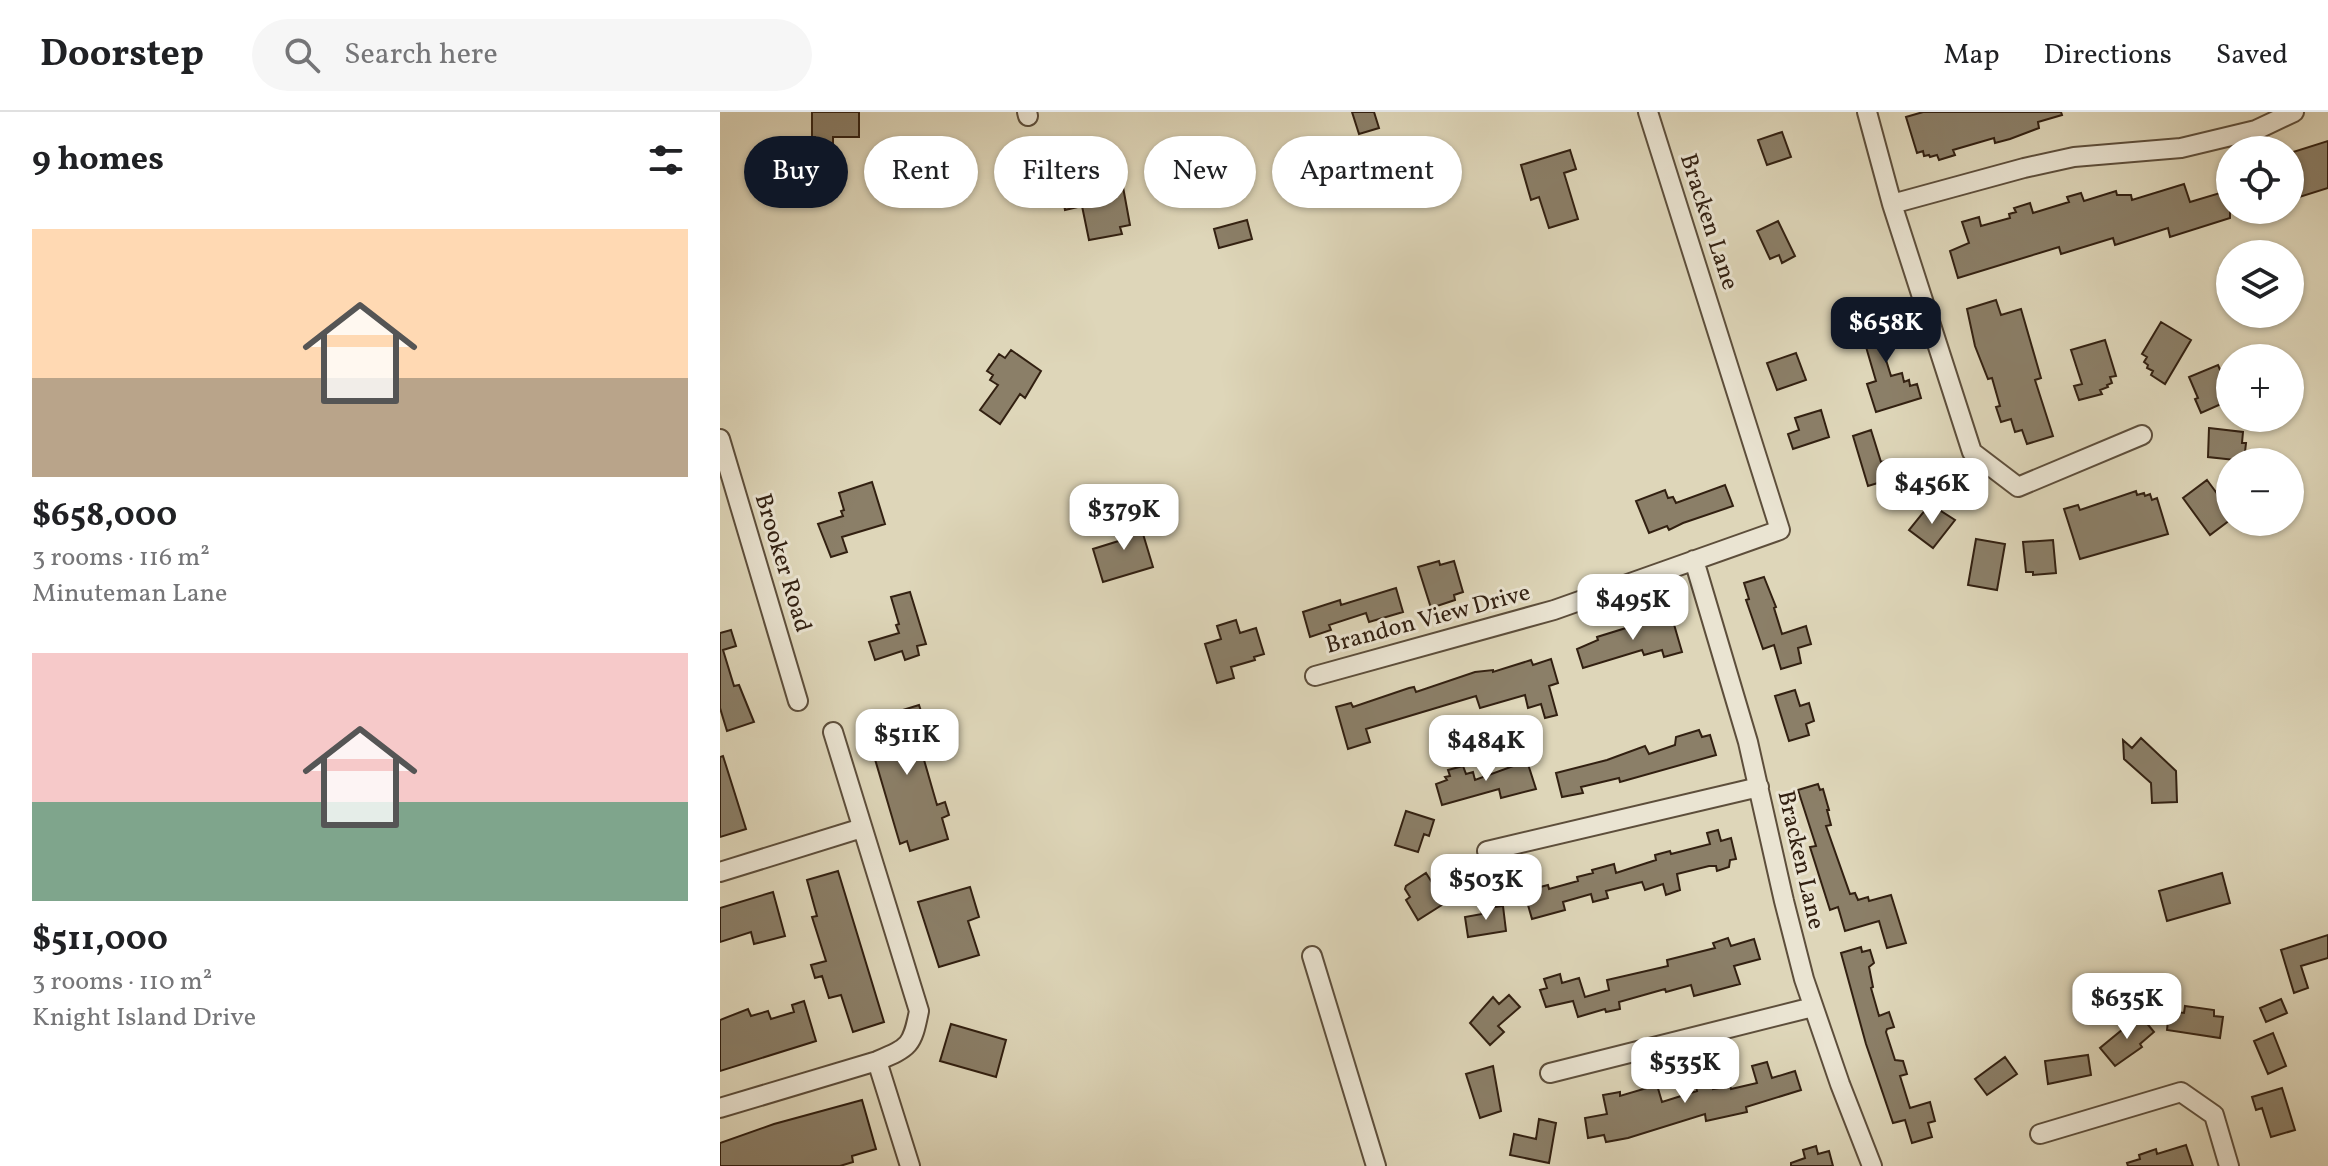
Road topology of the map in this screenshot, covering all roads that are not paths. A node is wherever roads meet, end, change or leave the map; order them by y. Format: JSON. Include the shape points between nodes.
{"nodes":[{"id":1,"x":1648,"y":112,"type":"edge"},
{"id":2,"x":1867,"y":112,"type":"edge"},
{"id":3,"x":2294,"y":112,"type":"edge"},
{"id":4,"x":1892,"y":204,"type":"junction"},
{"id":5,"x":2142,"y":435,"type":"dead end"},
{"id":6,"x":720,"y":439,"type":"edge"},
{"id":7,"x":1780,"y":530,"type":"joint"},
{"id":8,"x":1694,"y":560,"type":"junction"},
{"id":9,"x":1315,"y":676,"type":"dead end"},
{"id":10,"x":798,"y":701,"type":"dead end"},
{"id":11,"x":833,"y":732,"type":"dead end"},
{"id":12,"x":1759,"y":787,"type":"junction"},
{"id":13,"x":862,"y":828,"type":"junction"},
{"id":14,"x":1487,"y":851,"type":"dead end"},
{"id":15,"x":720,"y":872,"type":"edge"},
{"id":16,"x":1312,"y":956,"type":"dead end"},
{"id":17,"x":1813,"y":1007,"type":"junction"},
{"id":18,"x":877,"y":1061,"type":"junction"},
{"id":19,"x":1550,"y":1073,"type":"dead end"},
{"id":20,"x":720,"y":1108,"type":"edge"},
{"id":21,"x":2040,"y":1134,"type":"dead end"},
{"id":22,"x":910,"y":1166,"type":"edge"},
{"id":23,"x":1376,"y":1166,"type":"edge"},
{"id":24,"x":1872,"y":1166,"type":"edge"},
{"id":25,"x":2229,"y":1166,"type":"edge"}],
"edges":[{"from":1,"to":7,"type":"street","name":"Bracken Lane"},
{"from":2,"to":4,"type":"street"},
{"from":3,"to":4,"type":"street","via":[[2256,130],[2181,148],[2074,157]]},
{"from":4,"to":5,"type":"street","via":[[1972,452],[2018,487]]},
{"from":6,"to":10,"type":"street","name":"Brooker Road"},
{"from":7,"to":8,"type":"street","name":"Brandon View Drive"},
{"from":8,"to":9,"type":"street","name":"Brandon View Drive","via":[[1531,617]]},
{"from":8,"to":12,"type":"street","name":"Bracken Lane"},
{"from":11,"to":13,"type":"street"},
{"from":12,"to":14,"type":"street"},
{"from":12,"to":17,"type":"street","name":"Bracken Lane"},
{"from":13,"to":15,"type":"street"},
{"from":13,"to":18,"type":"street","via":[[919,1011],[913,1040]]},
{"from":16,"to":23,"type":"street"},
{"from":17,"to":19,"type":"street"},
{"from":17,"to":24,"type":"street","name":"Bracken Lane"},
{"from":18,"to":20,"type":"street"},
{"from":18,"to":22,"type":"street"},
{"from":21,"to":25,"type":"street","via":[[2181,1092],[2214,1115]]}]}
